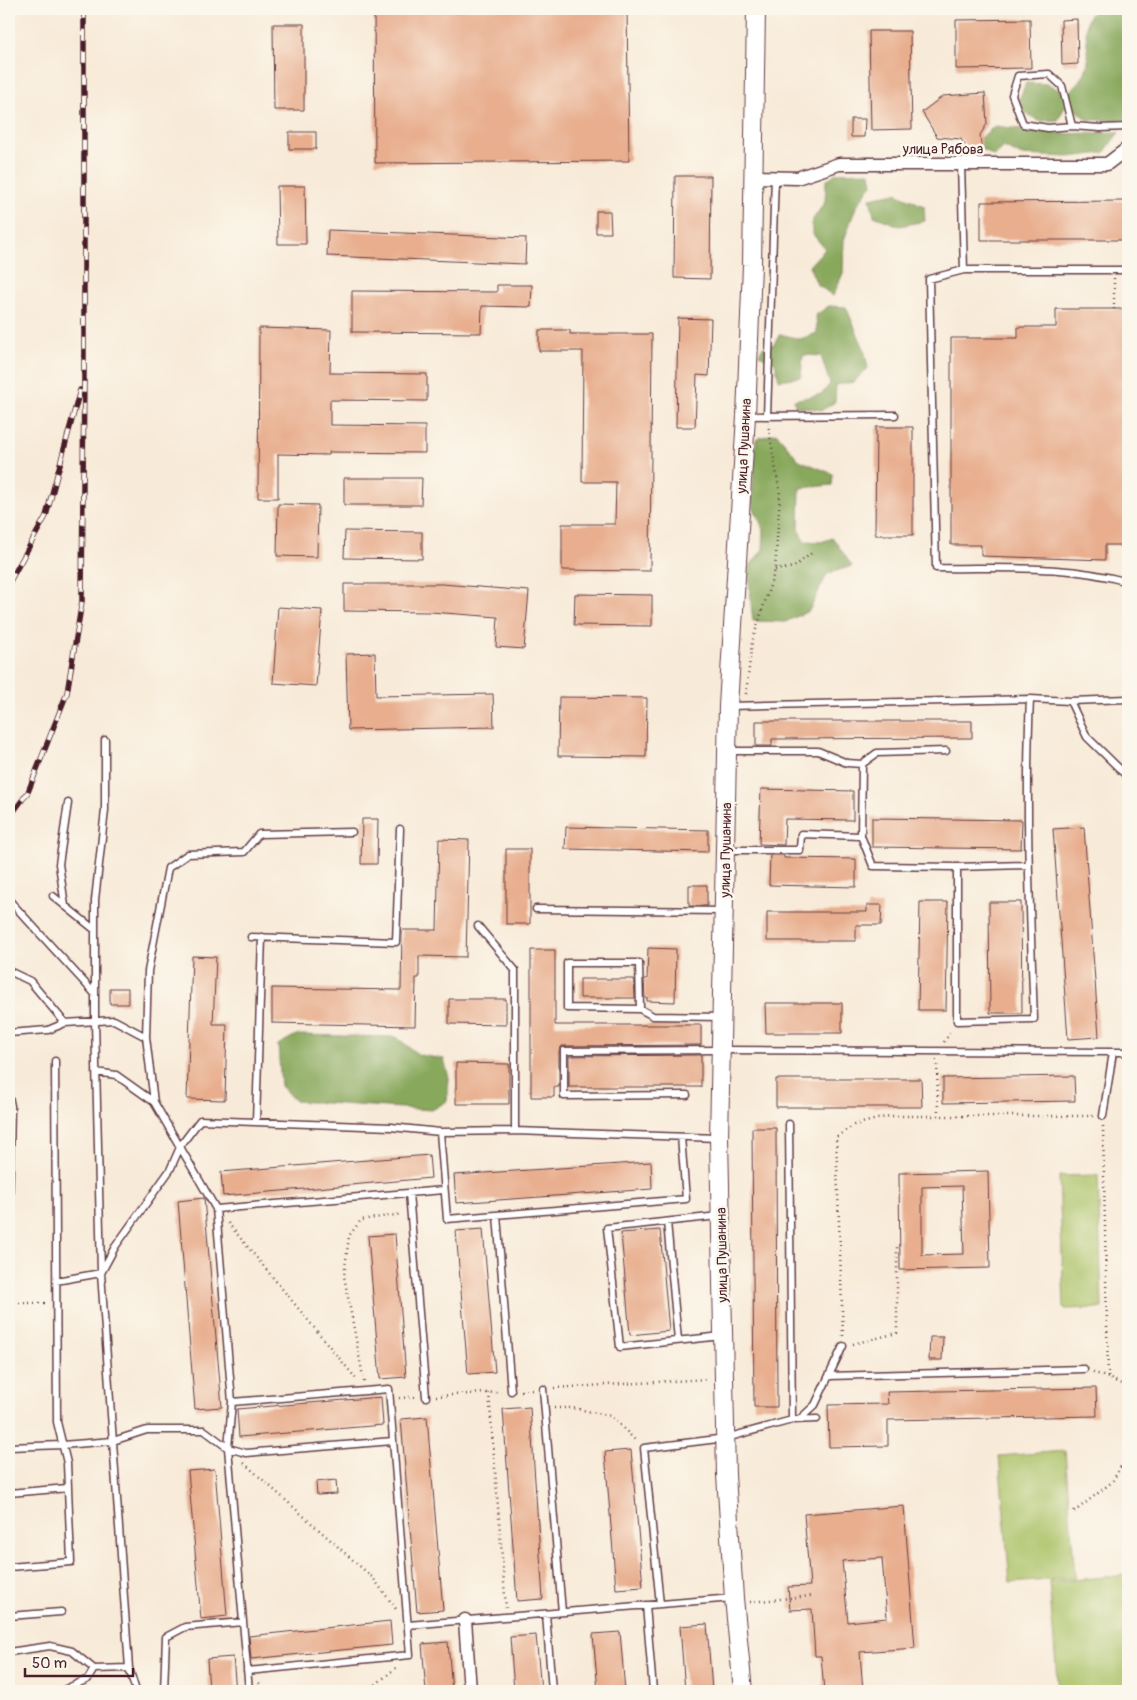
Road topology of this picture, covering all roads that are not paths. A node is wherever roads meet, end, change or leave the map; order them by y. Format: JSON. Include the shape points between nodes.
{"nodes":[{"id":1,"x":756,"y":9,"type":"edge"},
{"id":2,"x":1072,"y":126,"type":"junction"},
{"id":3,"x":1128,"y":127,"type":"edge"},
{"id":4,"x":1128,"y":148,"type":"edge"},
{"id":5,"x":961,"y":164,"type":"junction"},
{"id":6,"x":754,"y":177,"type":"junction"},
{"id":7,"x":775,"y":177,"type":"junction"},
{"id":8,"x":964,"y":270,"type":"junction"},
{"id":9,"x":1128,"y":270,"type":"edge"},
{"id":10,"x":895,"y":415,"type":"dead end"},
{"id":11,"x":746,"y":416,"type":"junction"},
{"id":12,"x":766,"y":416,"type":"junction"},
{"id":13,"x":1128,"y":582,"type":"edge"},
{"id":14,"x":1030,"y":699,"type":"junction"},
{"id":15,"x":1128,"y":699,"type":"edge"},
{"id":16,"x":1070,"y":701,"type":"junction"},
{"id":17,"x":736,"y":706,"type":"junction"},
{"id":18,"x":105,"y":740,"type":"dead end"},
{"id":19,"x":727,"y":751,"type":"junction"},
{"id":20,"x":946,"y":751,"type":"dead end"},
{"id":21,"x":862,"y":764,"type":"junction"},
{"id":22,"x":1128,"y":764,"type":"edge"},
{"id":23,"x":1121,"y":770,"type":"junction"},
{"id":24,"x":1128,"y":777,"type":"edge"},
{"id":25,"x":68,"y":803,"type":"dead end"},
{"id":26,"x":400,"y":829,"type":"dead end"},
{"id":27,"x":352,"y":832,"type":"dead end"},
{"id":28,"x":861,"y":836,"type":"junction"},
{"id":29,"x":726,"y":850,"type":"junction"},
{"id":30,"x":1028,"y":865,"type":"junction"},
{"id":31,"x":956,"y":867,"type":"junction"},
{"id":32,"x":53,"y":896,"type":"dead end"},
{"id":33,"x":9,"y":900,"type":"edge"},
{"id":34,"x":65,"y":906,"type":"junction"},
{"id":35,"x":536,"y":909,"type":"dead end"},
{"id":36,"x":725,"y":912,"type":"junction"},
{"id":37,"x":478,"y":926,"type":"dead end"},
{"id":38,"x":95,"y":930,"type":"junction"},
{"id":39,"x":251,"y":937,"type":"dead end"},
{"id":40,"x":262,"y":937,"type":"junction"},
{"id":41,"x":9,"y":971,"type":"edge"},
{"id":42,"x":95,"y":994,"type":"junction"},
{"id":43,"x":640,"y":1009,"type":"junction"},
{"id":44,"x":722,"y":1017,"type":"junction"},
{"id":45,"x":95,"y":1021,"type":"junction"},
{"id":46,"x":65,"y":1023,"type":"junction"},
{"id":47,"x":9,"y":1033,"type":"edge"},
{"id":48,"x":146,"y":1038,"type":"junction"},
{"id":49,"x":722,"y":1050,"type":"junction"},
{"id":50,"x":1113,"y":1052,"type":"junction"},
{"id":51,"x":1128,"y":1052,"type":"edge"},
{"id":52,"x":55,"y":1061,"type":"dead end"},
{"id":53,"x":96,"y":1072,"type":"junction"},
{"id":54,"x":687,"y":1095,"type":"dead end"},
{"id":55,"x":9,"y":1097,"type":"edge"},
{"id":56,"x":154,"y":1102,"type":"junction"},
{"id":57,"x":1103,"y":1116,"type":"road end"},
{"id":58,"x":256,"y":1122,"type":"junction"},
{"id":59,"x":789,"y":1124,"type":"dead end"},
{"id":60,"x":515,"y":1131,"type":"junction"},
{"id":61,"x":440,"y":1132,"type":"junction"},
{"id":62,"x":681,"y":1137,"type":"junction"},
{"id":63,"x":719,"y":1138,"type":"junction"},
{"id":64,"x":181,"y":1145,"type":"junction"},
{"id":65,"x":444,"y":1190,"type":"junction"},
{"id":66,"x":410,"y":1193,"type":"junction"},
{"id":67,"x":216,"y":1208,"type":"junction"},
{"id":68,"x":9,"y":1215,"type":"edge"},
{"id":69,"x":497,"y":1215,"type":"junction"},
{"id":70,"x":721,"y":1216,"type":"junction"},
{"id":71,"x":667,"y":1222,"type":"junction"},
{"id":72,"x":100,"y":1273,"type":"junction"},
{"id":73,"x":56,"y":1281,"type":"junction"},
{"id":74,"x":724,"y":1335,"type":"junction"},
{"id":75,"x":678,"y":1340,"type":"junction"},
{"id":76,"x":843,"y":1346,"type":"road end"},
{"id":77,"x":1084,"y":1369,"type":"road end"},
{"id":78,"x":829,"y":1376,"type":"junction"},
{"id":79,"x":543,"y":1389,"type":"road end"},
{"id":80,"x":511,"y":1391,"type":"road end"},
{"id":81,"x":426,"y":1397,"type":"road end"},
{"id":82,"x":232,"y":1402,"type":"junction"},
{"id":83,"x":800,"y":1419,"type":"junction"},
{"id":84,"x":817,"y":1419,"type":"dead end"},
{"id":85,"x":792,"y":1420,"type":"junction"},
{"id":86,"x":726,"y":1438,"type":"junction"},
{"id":87,"x":112,"y":1441,"type":"junction"},
{"id":88,"x":393,"y":1441,"type":"junction"},
{"id":89,"x":62,"y":1445,"type":"junction"},
{"id":90,"x":9,"y":1447,"type":"edge"},
{"id":91,"x":228,"y":1448,"type":"junction"},
{"id":92,"x":68,"y":1488,"type":"junction"},
{"id":93,"x":9,"y":1493,"type":"edge"},
{"id":94,"x":9,"y":1567,"type":"edge"},
{"id":95,"x":734,"y":1598,"type":"junction"},
{"id":96,"x":660,"y":1604,"type":"junction"},
{"id":97,"x":646,"y":1605,"type":"junction"},
{"id":98,"x":60,"y":1612,"type":"dead end"},
{"id":99,"x":562,"y":1612,"type":"junction"},
{"id":100,"x":546,"y":1614,"type":"junction"},
{"id":101,"x":9,"y":1616,"type":"edge"},
{"id":102,"x":464,"y":1620,"type":"junction"},
{"id":103,"x":243,"y":1622,"type":"junction"},
{"id":104,"x":408,"y":1625,"type":"junction"},
{"id":105,"x":9,"y":1652,"type":"edge"},
{"id":106,"x":129,"y":1668,"type":"junction"},
{"id":107,"x":94,"y":1669,"type":"junction"},
{"id":108,"x":247,"y":1671,"type":"junction"},
{"id":109,"x":61,"y":1691,"type":"edge"},
{"id":110,"x":136,"y":1691,"type":"edge"},
{"id":111,"x":164,"y":1691,"type":"edge"},
{"id":112,"x":249,"y":1691,"type":"edge"},
{"id":113,"x":470,"y":1691,"type":"edge"},
{"id":114,"x":552,"y":1691,"type":"edge"},
{"id":115,"x":653,"y":1691,"type":"edge"},
{"id":116,"x":742,"y":1691,"type":"edge"}],
"edges":[{"from":1,"to":6,"type":"street","name":"улица Пушанина"},
{"from":2,"to":2,"type":"lane","via":[[1062,86],[1049,74],[1018,76],[1012,94],[1023,124],[1048,128]]},
{"from":2,"to":3,"type":"lane"},
{"from":4,"to":5,"type":"street","name":"улица Рябова","via":[[1107,164]]},
{"from":5,"to":7,"type":"street","name":"улица Рябова","via":[[839,164],[797,178]]},
{"from":5,"to":8,"type":"lane"},
{"from":6,"to":7,"type":"street","name":"улица Рябова"},
{"from":6,"to":11,"type":"street","name":"улица Пушанина"},
{"from":7,"to":12,"type":"lane"},
{"from":8,"to":9,"type":"lane"},
{"from":8,"to":13,"type":"lane","via":[[929,279],[936,568],[1038,569],[1101,574]]},
{"from":10,"to":12,"type":"lane"},
{"from":11,"to":12,"type":"lane"},
{"from":11,"to":17,"type":"street","name":"улица Пушанина"},
{"from":14,"to":16,"type":"lane"},
{"from":14,"to":17,"type":"lane"},
{"from":14,"to":30,"type":"lane"},
{"from":15,"to":16,"type":"lane"},
{"from":16,"to":23,"type":"lane","via":[[1087,737]]},
{"from":17,"to":19,"type":"street","name":"улица Пушанина"},
{"from":18,"to":38,"type":"lane","via":[[105,810]]},
{"from":19,"to":21,"type":"lane","via":[[818,751],[847,763]]},
{"from":19,"to":29,"type":"street","name":"улица Пушанина"},
{"from":20,"to":21,"type":"lane","via":[[877,753]]},
{"from":21,"to":28,"type":"lane"},
{"from":22,"to":23,"type":"lane"},
{"from":23,"to":24,"type":"lane"},
{"from":25,"to":34,"type":"lane","via":[[59,864]]},
{"from":26,"to":40,"type":"lane","via":[[396,942]]},
{"from":27,"to":48,"type":"lane","via":[[259,834],[244,852],[188,854],[168,868],[148,971]]},
{"from":28,"to":29,"type":"lane","via":[[801,834],[800,850]]},
{"from":28,"to":31,"type":"lane","via":[[873,866]]},
{"from":29,"to":36,"type":"street","name":"улица Пушанина"},
{"from":30,"to":31,"type":"lane"},
{"from":30,"to":31,"type":"lane","via":[[1034,1019],[957,1021]]},
{"from":32,"to":34,"type":"lane"},
{"from":33,"to":42,"type":"lane"},
{"from":34,"to":38,"type":"lane"},
{"from":35,"to":36,"type":"lane"},
{"from":36,"to":44,"type":"street","name":"улица Пушанина"},
{"from":37,"to":60,"type":"lane","via":[[515,970]]},
{"from":38,"to":42,"type":"lane"},
{"from":39,"to":40,"type":"lane"},
{"from":40,"to":58,"type":"lane"},
{"from":41,"to":46,"type":"lane","via":[[30,981]]},
{"from":42,"to":45,"type":"lane"},
{"from":43,"to":43,"type":"lane","via":[[567,1008],[567,963],[639,963]]},
{"from":43,"to":44,"type":"lane","via":[[653,1016]]},
{"from":44,"to":49,"type":"street","name":"улица Пушанина"},
{"from":45,"to":46,"type":"lane"},
{"from":45,"to":48,"type":"lane","via":[[114,1020]]},
{"from":45,"to":53,"type":"lane"},
{"from":46,"to":47,"type":"lane","via":[[48,1030]]},
{"from":48,"to":56,"type":"lane"},
{"from":49,"to":50,"type":"lane"},
{"from":49,"to":54,"type":"lane","via":[[564,1051],[564,1096]]},
{"from":49,"to":63,"type":"street","name":"улица Пушанина"},
{"from":50,"to":51,"type":"lane"},
{"from":50,"to":57,"type":"lane"},
{"from":52,"to":73,"type":"lane"},
{"from":53,"to":56,"type":"lane","via":[[116,1075]]},
{"from":53,"to":72,"type":"lane"},
{"from":55,"to":68,"type":"lane"},
{"from":56,"to":64,"type":"lane"},
{"from":58,"to":61,"type":"lane","via":[[391,1126]]},
{"from":58,"to":64,"type":"lane","via":[[200,1120]]},
{"from":59,"to":85,"type":"lane"},
{"from":60,"to":61,"type":"lane"},
{"from":60,"to":62,"type":"lane"},
{"from":61,"to":65,"type":"lane"},
{"from":62,"to":63,"type":"lane"},
{"from":62,"to":69,"type":"lane","via":[[686,1199]]},
{"from":63,"to":70,"type":"street","name":"улица Пушанина"},
{"from":64,"to":67,"type":"lane"},
{"from":64,"to":72,"type":"lane","via":[[170,1170]]},
{"from":65,"to":66,"type":"lane"},
{"from":65,"to":69,"type":"lane","via":[[447,1219]]},
{"from":66,"to":67,"type":"lane"},
{"from":66,"to":81,"type":"lane"},
{"from":67,"to":82,"type":"lane"},
{"from":69,"to":80,"type":"lane"},
{"from":70,"to":71,"type":"lane"},
{"from":70,"to":74,"type":"street","name":"улица Пушанина"},
{"from":71,"to":75,"type":"lane"},
{"from":71,"to":75,"type":"lane","via":[[607,1228],[620,1347]]},
{"from":72,"to":73,"type":"lane"},
{"from":72,"to":87,"type":"lane"},
{"from":73,"to":89,"type":"lane","via":[[57,1422]]},
{"from":74,"to":75,"type":"lane"},
{"from":74,"to":86,"type":"street","name":"улица Пушанина"},
{"from":76,"to":78,"type":"lane"},
{"from":77,"to":78,"type":"lane"},
{"from":78,"to":83,"type":"lane","via":[[815,1405]]},
{"from":79,"to":99,"type":"lane"},
{"from":82,"to":88,"type":"lane","via":[[389,1389]]},
{"from":82,"to":91,"type":"lane"},
{"from":83,"to":84,"type":"lane"},
{"from":83,"to":85,"type":"lane"},
{"from":85,"to":86,"type":"lane"},
{"from":86,"to":95,"type":"street","name":"улица Пушанина"},
{"from":86,"to":96,"type":"lane","via":[[644,1448]]},
{"from":87,"to":89,"type":"lane"},
{"from":87,"to":91,"type":"lane","via":[[147,1430],[204,1430]]},
{"from":87,"to":106,"type":"lane"},
{"from":88,"to":91,"type":"lane","via":[[246,1453]]},
{"from":88,"to":104,"type":"lane"},
{"from":89,"to":90,"type":"lane"},
{"from":89,"to":92,"type":"lane"},
{"from":91,"to":103,"type":"lane"},
{"from":92,"to":93,"type":"lane"},
{"from":92,"to":94,"type":"lane","via":[[71,1562]]},
{"from":95,"to":96,"type":"lane"},
{"from":95,"to":116,"type":"street","name":"улица Пушанина"},
{"from":96,"to":97,"type":"lane"},
{"from":97,"to":99,"type":"lane"},
{"from":97,"to":115,"type":"lane"},
{"from":98,"to":101,"type":"lane"},
{"from":99,"to":100,"type":"lane"},
{"from":100,"to":102,"type":"lane"},
{"from":100,"to":114,"type":"lane"},
{"from":102,"to":104,"type":"lane"},
{"from":102,"to":113,"type":"street"},
{"from":103,"to":108,"type":"lane"},
{"from":103,"to":111,"type":"lane","via":[[185,1627],[166,1638]]},
{"from":104,"to":108,"type":"lane","via":[[410,1655]]},
{"from":105,"to":107,"type":"lane","via":[[50,1646],[72,1651]]},
{"from":106,"to":107,"type":"lane"},
{"from":106,"to":110,"type":"lane"},
{"from":107,"to":109,"type":"lane","via":[[88,1679]]},
{"from":108,"to":112,"type":"lane"}]}
